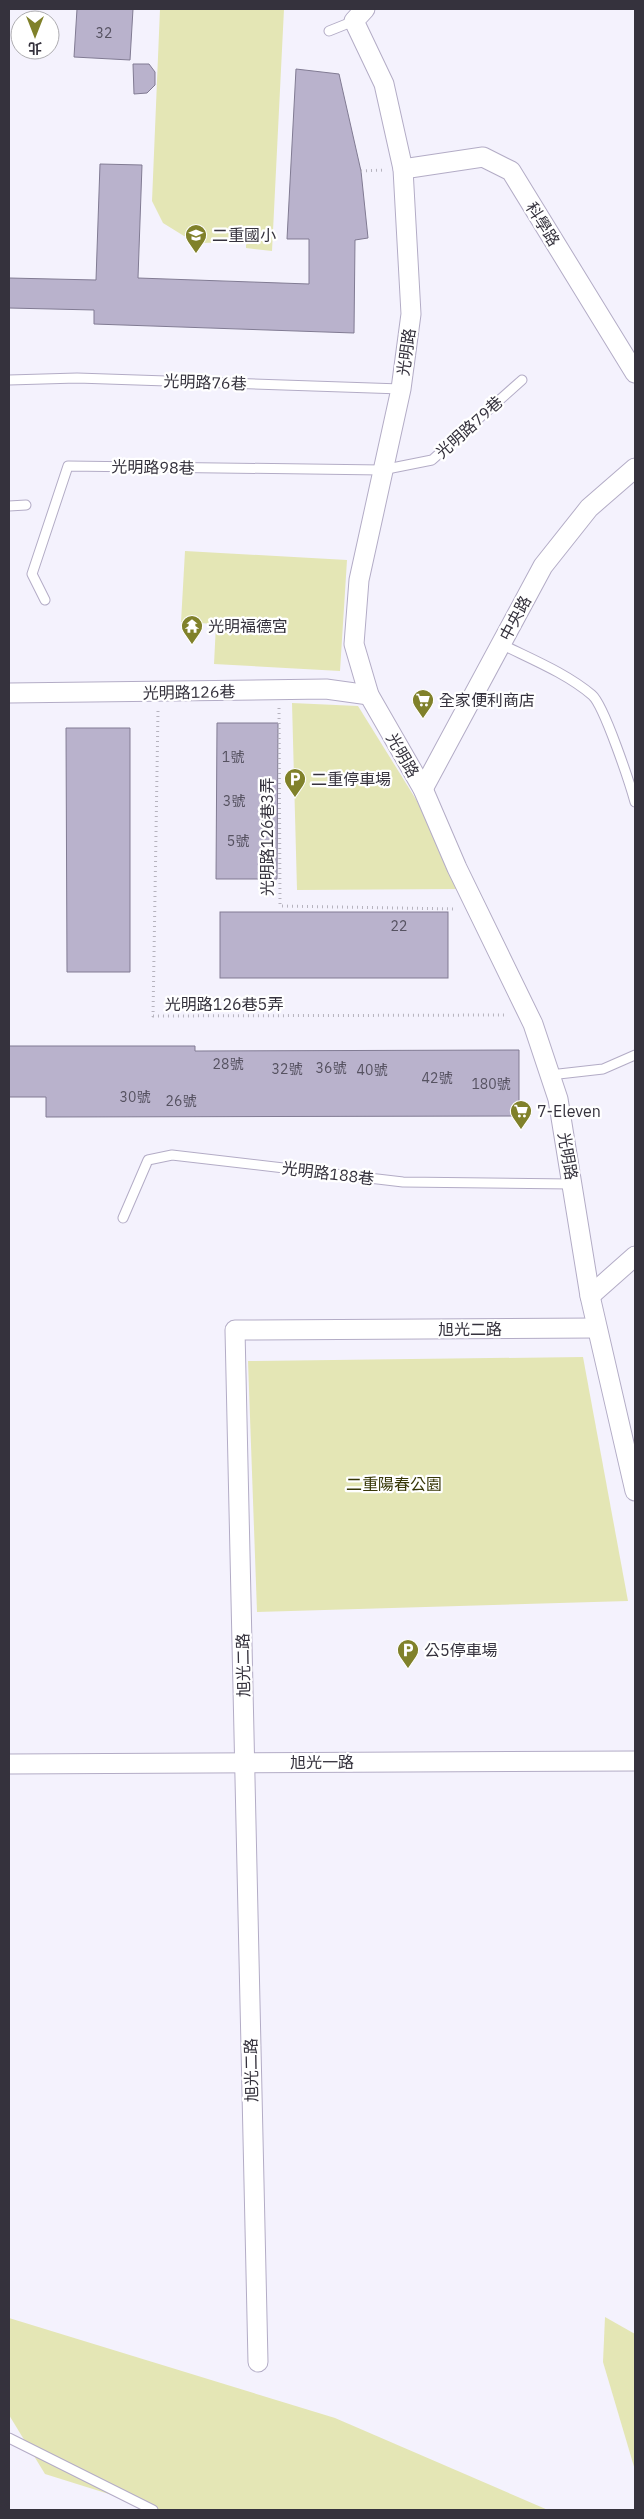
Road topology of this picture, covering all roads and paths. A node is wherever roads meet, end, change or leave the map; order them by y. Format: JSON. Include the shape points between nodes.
{"nodes":[{"id":1,"x":360,"y":15,"type":"edge"},
{"id":2,"x":329,"y":31,"type":"dead end"},
{"id":3,"x":403,"y":169,"type":"junction"},
{"id":4,"x":635,"y":373,"type":"edge"},
{"id":5,"x":9,"y":380,"type":"edge"},
{"id":6,"x":522,"y":380,"type":"dead end"},
{"id":7,"x":401,"y":389,"type":"junction"},
{"id":8,"x":635,"y":469,"type":"edge"},
{"id":9,"x":382,"y":470,"type":"junction"},
{"id":10,"x":26,"y":504,"type":"dead end"},
{"id":11,"x":9,"y":506,"type":"edge"},
{"id":12,"x":45,"y":600,"type":"dead end"},
{"id":13,"x":501,"y":644,"type":"junction"},
{"id":14,"x":278,"y":690,"type":"junction"},
{"id":15,"x":9,"y":693,"type":"edge"},
{"id":16,"x":158,"y":693,"type":"junction"},
{"id":17,"x":369,"y":695,"type":"junction"},
{"id":18,"x":625,"y":768,"type":"junction"},
{"id":19,"x":635,"y":768,"type":"edge"},
{"id":20,"x":423,"y":789,"type":"junction"},
{"id":21,"x":635,"y":802,"type":"edge"},
{"id":22,"x":477,"y":910,"type":"junction"},
{"id":23,"x":528,"y":1015,"type":"junction"},
{"id":24,"x":635,"y":1055,"type":"edge"},
{"id":25,"x":550,"y":1075,"type":"junction"},
{"id":26,"x":572,"y":1184,"type":"junction"},
{"id":27,"x":123,"y":1218,"type":"dead end"},
{"id":28,"x":635,"y":1256,"type":"edge"},
{"id":29,"x":590,"y":1296,"type":"junction"},
{"id":30,"x":597,"y":1328,"type":"junction"},
{"id":31,"x":635,"y":1491,"type":"edge"},
{"id":32,"x":635,"y":1761,"type":"edge"},
{"id":33,"x":244,"y":1763,"type":"junction"},
{"id":34,"x":9,"y":1764,"type":"edge"},
{"id":35,"x":258,"y":2362,"type":"dead end"},
{"id":36,"x":9,"y":2438,"type":"edge"},
{"id":37,"x":153,"y":2510,"type":"edge"}],
"edges":[{"from":1,"to":2,"type":"lane"},
{"from":1,"to":3,"type":"street","name":"光明路","via":[[384,84]]},
{"from":3,"to":4,"type":"street","name":"科學路","via":[[484,157],[510,171]]},
{"from":3,"to":7,"type":"street","name":"光明路","via":[[411,314]]},
{"from":5,"to":7,"type":"lane","name":"光明路76巷","via":[[77,378]]},
{"from":6,"to":9,"type":"lane","name":"光明路79巷","via":[[432,460]]},
{"from":7,"to":9,"type":"street","name":"光明路"},
{"from":8,"to":13,"type":"street","name":"中央路","via":[[589,508],[543,566]]},
{"from":9,"to":12,"type":"lane","name":"光明路98巷","via":[[68,466],[32,574]]},
{"from":9,"to":17,"type":"street","name":"光明路","via":[[359,580],[354,644]]},
{"from":10,"to":11,"type":"lane"},
{"from":13,"to":18,"type":"lane","via":[[562,675],[594,696]]},
{"from":13,"to":20,"type":"street","name":"中央路"},
{"from":14,"to":16,"type":"street","name":"光明路126巷"},
{"from":14,"to":17,"type":"street","name":"光明路126巷","via":[[326,689]]},
{"from":14,"to":22,"type":"path","name":"光明路126巷3弄","via":[[280,906]]},
{"from":15,"to":16,"type":"street","name":"光明路126巷"},
{"from":16,"to":23,"type":"path","name":"光明路126巷5弄","via":[[154,1016]]},
{"from":17,"to":20,"type":"street","name":"光明路"},
{"from":18,"to":19,"type":"lane"},
{"from":18,"to":21,"type":"lane"},
{"from":20,"to":22,"type":"street","name":"光明路"},
{"from":22,"to":23,"type":"street","name":"光明路"},
{"from":23,"to":25,"type":"street","name":"光明路"},
{"from":24,"to":25,"type":"lane","via":[[603,1069]]},
{"from":25,"to":26,"type":"street","name":"光明路","via":[[558,1099]]},
{"from":26,"to":27,"type":"lane","name":"光明路188巷","via":[[403,1182],[172,1154],[148,1160]]},
{"from":26,"to":29,"type":"street","name":"光明路"},
{"from":28,"to":29,"type":"street"},
{"from":29,"to":30,"type":"street","name":"光明路"},
{"from":30,"to":31,"type":"street","name":"光明路"},
{"from":30,"to":33,"type":"street","name":"旭光二路","via":[[235,1330]]},
{"from":32,"to":33,"type":"street","name":"旭光一路"},
{"from":33,"to":34,"type":"street","name":"旭光一路"},
{"from":33,"to":35,"type":"street","name":"旭光二路"},
{"from":36,"to":37,"type":"lane"}]}
